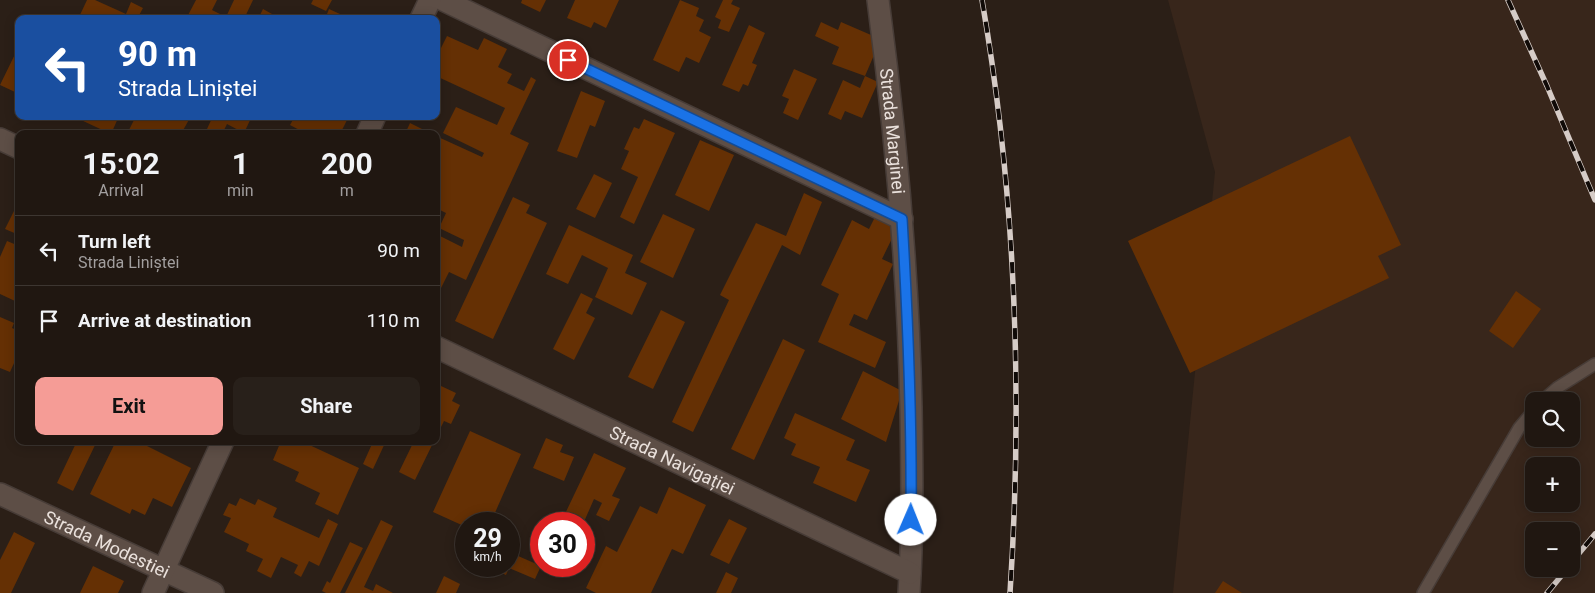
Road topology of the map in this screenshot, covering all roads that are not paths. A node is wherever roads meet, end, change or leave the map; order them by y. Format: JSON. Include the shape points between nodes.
{"nodes":[{"id":1,"x":430,"y":0,"type":"edge"},
{"id":2,"x":443,"y":0,"type":"edge"},
{"id":3,"x":878,"y":0,"type":"edge"},
{"id":4,"x":423,"y":15,"type":"edge"},
{"id":5,"x":0,"y":139,"type":"edge"},
{"id":6,"x":15,"y":146,"type":"edge"},
{"id":7,"x":902,"y":219,"type":"junction"},
{"id":8,"x":440,"y":349,"type":"edge"},
{"id":9,"x":1595,"y":364,"type":"edge"},
{"id":10,"x":1552,"y":392,"type":"edge"},
{"id":11,"x":1525,"y":422,"type":"edge"},
{"id":12,"x":221,"y":445,"type":"edge"},
{"id":13,"x":0,"y":494,"type":"edge"},
{"id":14,"x":164,"y":570,"type":"junction"},
{"id":15,"x":910,"y":583,"type":"edge"},
{"id":16,"x":153,"y":593,"type":"edge"},
{"id":17,"x":213,"y":593,"type":"edge"},
{"id":18,"x":1423,"y":593,"type":"edge"}],
"edges":[{"from":1,"to":4,"type":"street"},
{"from":2,"to":7,"type":"street"},
{"from":3,"to":7,"type":"street","name":"Strada Marginei"},
{"from":5,"to":6,"type":"street"},
{"from":7,"to":15,"type":"street","name":"Strada Marginei","via":[[912,450]]},
{"from":8,"to":15,"type":"street","name":"Strada Navigației"},
{"from":9,"to":10,"type":"lane"},
{"from":11,"to":18,"type":"lane"},
{"from":12,"to":14,"type":"street"},
{"from":13,"to":14,"type":"street","name":"Strada Modestiei"},
{"from":14,"to":16,"type":"street"},
{"from":14,"to":17,"type":"street","name":"Strada Modestiei"}]}
